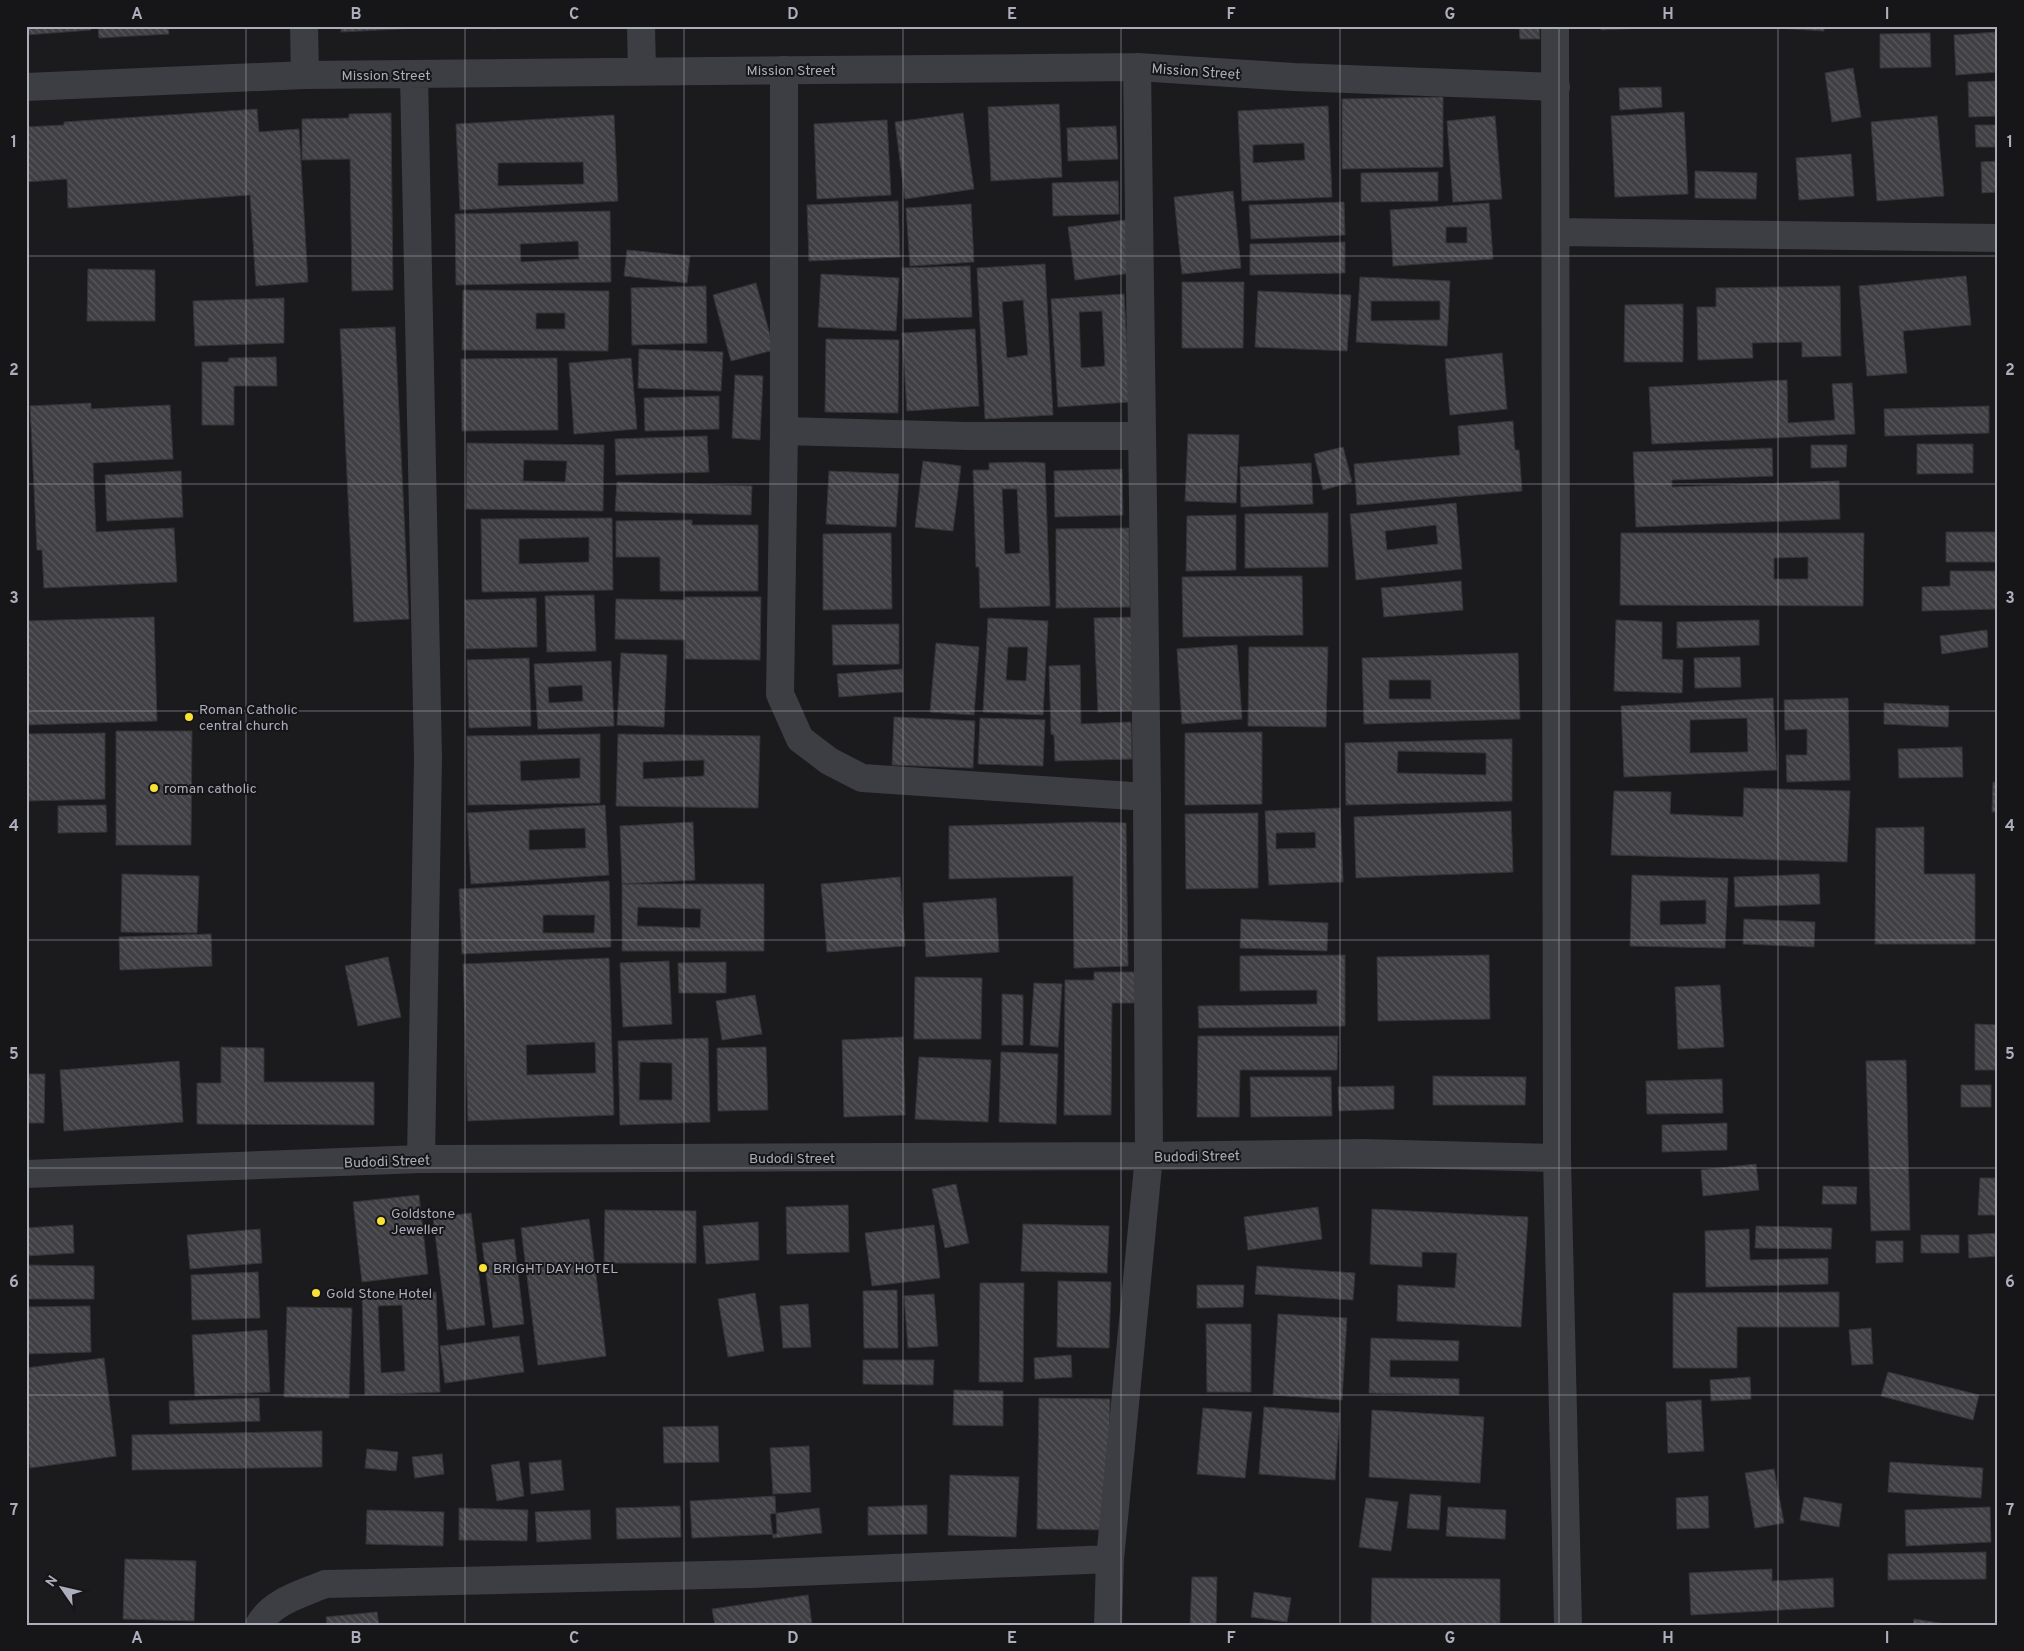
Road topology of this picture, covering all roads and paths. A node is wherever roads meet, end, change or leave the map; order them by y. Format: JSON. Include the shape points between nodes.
{"nodes":[{"id":1,"x":304,"y":26,"type":"edge"},
{"id":2,"x":641,"y":26,"type":"edge"},
{"id":3,"x":1555,"y":26,"type":"edge"},
{"id":4,"x":1137,"y":67,"type":"junction"},
{"id":5,"x":784,"y":70,"type":"junction"},
{"id":6,"x":642,"y":71,"type":"junction"},
{"id":7,"x":305,"y":74,"type":"junction"},
{"id":8,"x":414,"y":75,"type":"junction"},
{"id":9,"x":26,"y":87,"type":"edge"},
{"id":10,"x":1556,"y":87,"type":"junction"},
{"id":11,"x":1557,"y":232,"type":"junction"},
{"id":12,"x":1998,"y":238,"type":"edge"},
{"id":13,"x":784,"y":431,"type":"junction"},
{"id":14,"x":1142,"y":436,"type":"junction"},
{"id":15,"x":1148,"y":797,"type":"junction"},
{"id":16,"x":1149,"y":1156,"type":"junction"},
{"id":17,"x":1557,"y":1158,"type":"junction"},
{"id":18,"x":421,"y":1159,"type":"junction"},
{"id":19,"x":26,"y":1174,"type":"edge"},
{"id":20,"x":1110,"y":1560,"type":"junction"},
{"id":21,"x":259,"y":1625,"type":"edge"},
{"id":22,"x":1108,"y":1625,"type":"edge"},
{"id":23,"x":1568,"y":1625,"type":"edge"}],
"edges":[{"from":1,"to":7,"type":"street"},
{"from":2,"to":6,"type":"street"},
{"from":3,"to":10,"type":"street"},
{"from":4,"to":5,"type":"street","name":"Mission Street"},
{"from":4,"to":10,"type":"street","name":"Mission Street","via":[[1294,77]]},
{"from":4,"to":14,"type":"street"},
{"from":5,"to":6,"type":"street","name":"Mission Street"},
{"from":5,"to":13,"type":"street"},
{"from":6,"to":8,"type":"street","name":"Mission Street"},
{"from":7,"to":8,"type":"street","name":"Mission Street"},
{"from":7,"to":9,"type":"street","name":"Mission Street"},
{"from":8,"to":18,"type":"street","via":[[428,758]]},
{"from":10,"to":11,"type":"street"},
{"from":11,"to":12,"type":"street"},
{"from":11,"to":17,"type":"street"},
{"from":13,"to":14,"type":"street"},
{"from":13,"to":15,"type":"street","via":[[780,694],[800,740],[829,761],[862,778]]},
{"from":14,"to":15,"type":"street"},
{"from":15,"to":16,"type":"street"},
{"from":16,"to":17,"type":"street","name":"Budodi Street","via":[[1373,1153]]},
{"from":16,"to":18,"type":"street","name":"Budodi Street"},
{"from":16,"to":20,"type":"street"},
{"from":17,"to":23,"type":"street"},
{"from":18,"to":19,"type":"street","name":"Budodi Street"},
{"from":20,"to":21,"type":"street","via":[[751,1574],[326,1584],[279,1604]]},
{"from":20,"to":22,"type":"street"}]}
